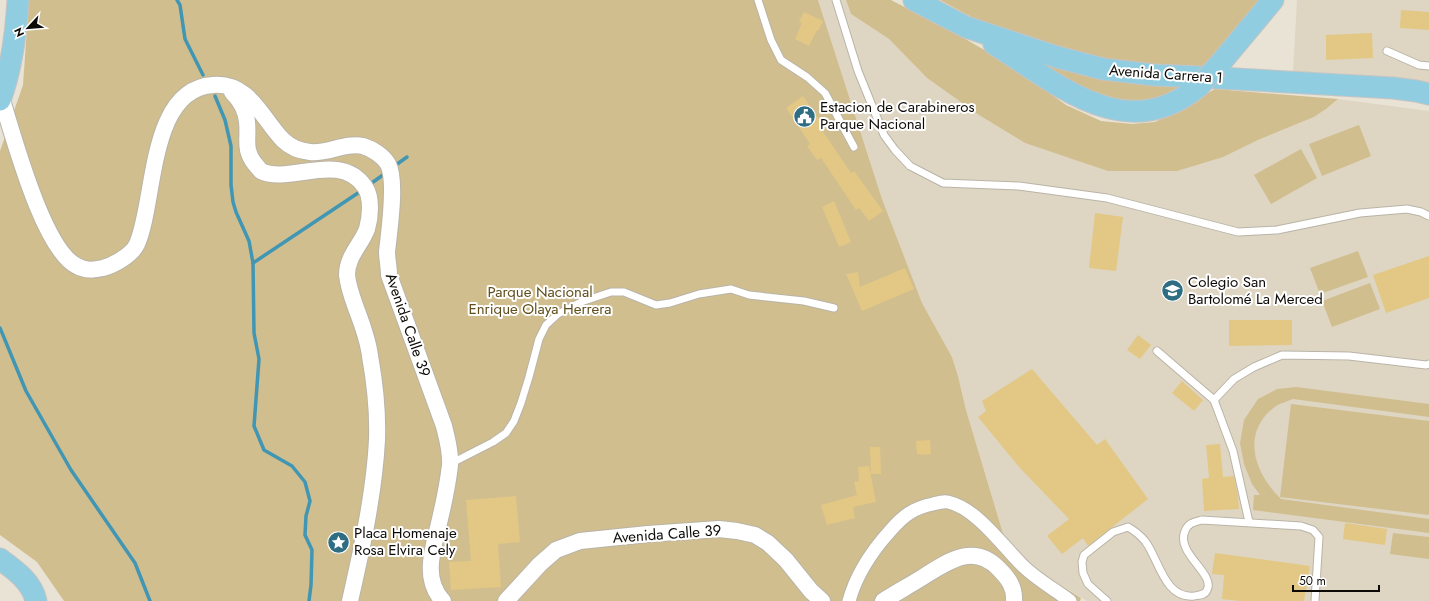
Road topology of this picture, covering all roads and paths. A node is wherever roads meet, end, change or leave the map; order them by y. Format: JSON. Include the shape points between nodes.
{"nodes":[{"id":1,"x":18,"y":0,"type":"edge"},
{"id":2,"x":758,"y":0,"type":"edge"},
{"id":3,"x":836,"y":0,"type":"edge"},
{"id":4,"x":914,"y":0,"type":"edge"},
{"id":5,"x":1273,"y":0,"type":"edge"},
{"id":6,"x":966,"y":27,"type":"junction"},
{"id":7,"x":1387,"y":51,"type":"dead end"},
{"id":8,"x":1429,"y":66,"type":"edge"},
{"id":9,"x":225,"y":86,"type":"junction"},
{"id":10,"x":1429,"y":94,"type":"edge"},
{"id":11,"x":0,"y":98,"type":"edge"},
{"id":12,"x":854,"y":147,"type":"dead end"},
{"id":13,"x":1429,"y":216,"type":"edge"},
{"id":14,"x":834,"y":308,"type":"dead end"},
{"id":15,"x":1158,"y":351,"type":"dead end"},
{"id":16,"x":1429,"y":364,"type":"edge"},
{"id":17,"x":1214,"y":400,"type":"junction"},
{"id":18,"x":450,"y":464,"type":"junction"},
{"id":19,"x":1249,"y":522,"type":"junction"},
{"id":20,"x":0,"y":559,"type":"edge"},
{"id":21,"x":36,"y":601,"type":"edge"},
{"id":22,"x":350,"y":601,"type":"edge"},
{"id":23,"x":443,"y":601,"type":"edge"},
{"id":24,"x":506,"y":601,"type":"edge"},
{"id":25,"x":822,"y":601,"type":"edge"},
{"id":26,"x":849,"y":601,"type":"edge"},
{"id":27,"x":883,"y":601,"type":"edge"},
{"id":28,"x":1014,"y":601,"type":"edge"},
{"id":29,"x":1070,"y":601,"type":"edge"},
{"id":30,"x":1107,"y":601,"type":"edge"},
{"id":31,"x":1316,"y":601,"type":"edge"}],
"edges":[{"from":1,"to":11,"type":"main road","via":[[13,54]]},
{"from":2,"to":12,"type":"lane","via":[[771,40],[781,60],[807,77],[824,93]]},
{"from":3,"to":13,"type":"lane","via":[[858,71],[884,135],[910,166],[943,183],[1019,186],[1106,198],[1238,232],[1277,230],[1360,213],[1407,209]]},
{"from":4,"to":6,"type":"main road","name":"Avenida Carrera 1"},
{"from":5,"to":6,"type":"main road","bridge":true,"via":[[1218,66],[1186,98],[1152,110],[1124,111],[1098,106],[1070,93]]},
{"from":6,"to":10,"type":"main road","name":"Avenida Carrera 1","via":[[1057,57],[1124,73],[1385,88]]},
{"from":7,"to":8,"type":"lane","via":[[1419,65]]},
{"from":9,"to":11,"type":"street","name":"Avenida Calle 39","via":[[214,85],[194,90],[178,104],[163,137],[154,167],[142,232],[136,247],[109,266],[90,271],[76,266],[63,254],[52,237],[26,177]]},
{"from":9,"to":18,"type":"street","name":"Avenida Calle 39","via":[[248,98],[264,114],[283,140],[297,150],[312,153],[362,146],[379,154],[389,169],[389,275],[444,426]]},
{"from":9,"to":22,"type":"street","via":[[240,100],[245,111],[247,151],[260,170],[270,174],[316,169],[346,172],[365,187],[370,201],[370,218],[366,231],[351,257],[347,275],[370,356],[377,440],[372,494]]},
{"from":14,"to":18,"type":"lane","via":[[804,301],[749,295],[731,289],[656,305],[624,292],[611,292],[581,302],[558,314],[546,325],[539,339],[521,403],[506,433]]},
{"from":15,"to":17,"type":"lane"},
{"from":16,"to":17,"type":"lane","via":[[1349,356],[1282,355],[1234,379]]},
{"from":17,"to":19,"type":"lane","via":[[1233,451]]},
{"from":18,"to":23,"type":"street","name":"Avenida Calle 39","via":[[430,558],[434,588]]},
{"from":19,"to":30,"type":"lane","via":[[1202,520],[1191,522],[1186,528],[1182,536],[1186,551],[1209,585],[1202,595],[1187,596],[1174,589],[1162,575],[1146,542],[1137,532],[1128,528],[1113,532],[1084,554],[1082,562],[1088,584]]},
{"from":19,"to":31,"type":"lane","via":[[1301,526],[1313,530],[1319,536]]},
{"from":20,"to":21,"type":"main road","via":[[28,583]]},
{"from":24,"to":25,"type":"street","name":"Avenida Calle 39","via":[[556,550],[580,541],[719,529],[755,535],[768,543]]},
{"from":26,"to":29,"type":"street","via":[[861,570],[882,540],[904,516],[925,505],[947,502],[973,516],[998,538],[1022,565]]},
{"from":27,"to":28,"type":"street","via":[[947,562],[968,555],[984,558],[996,565],[1012,586]]}]}
